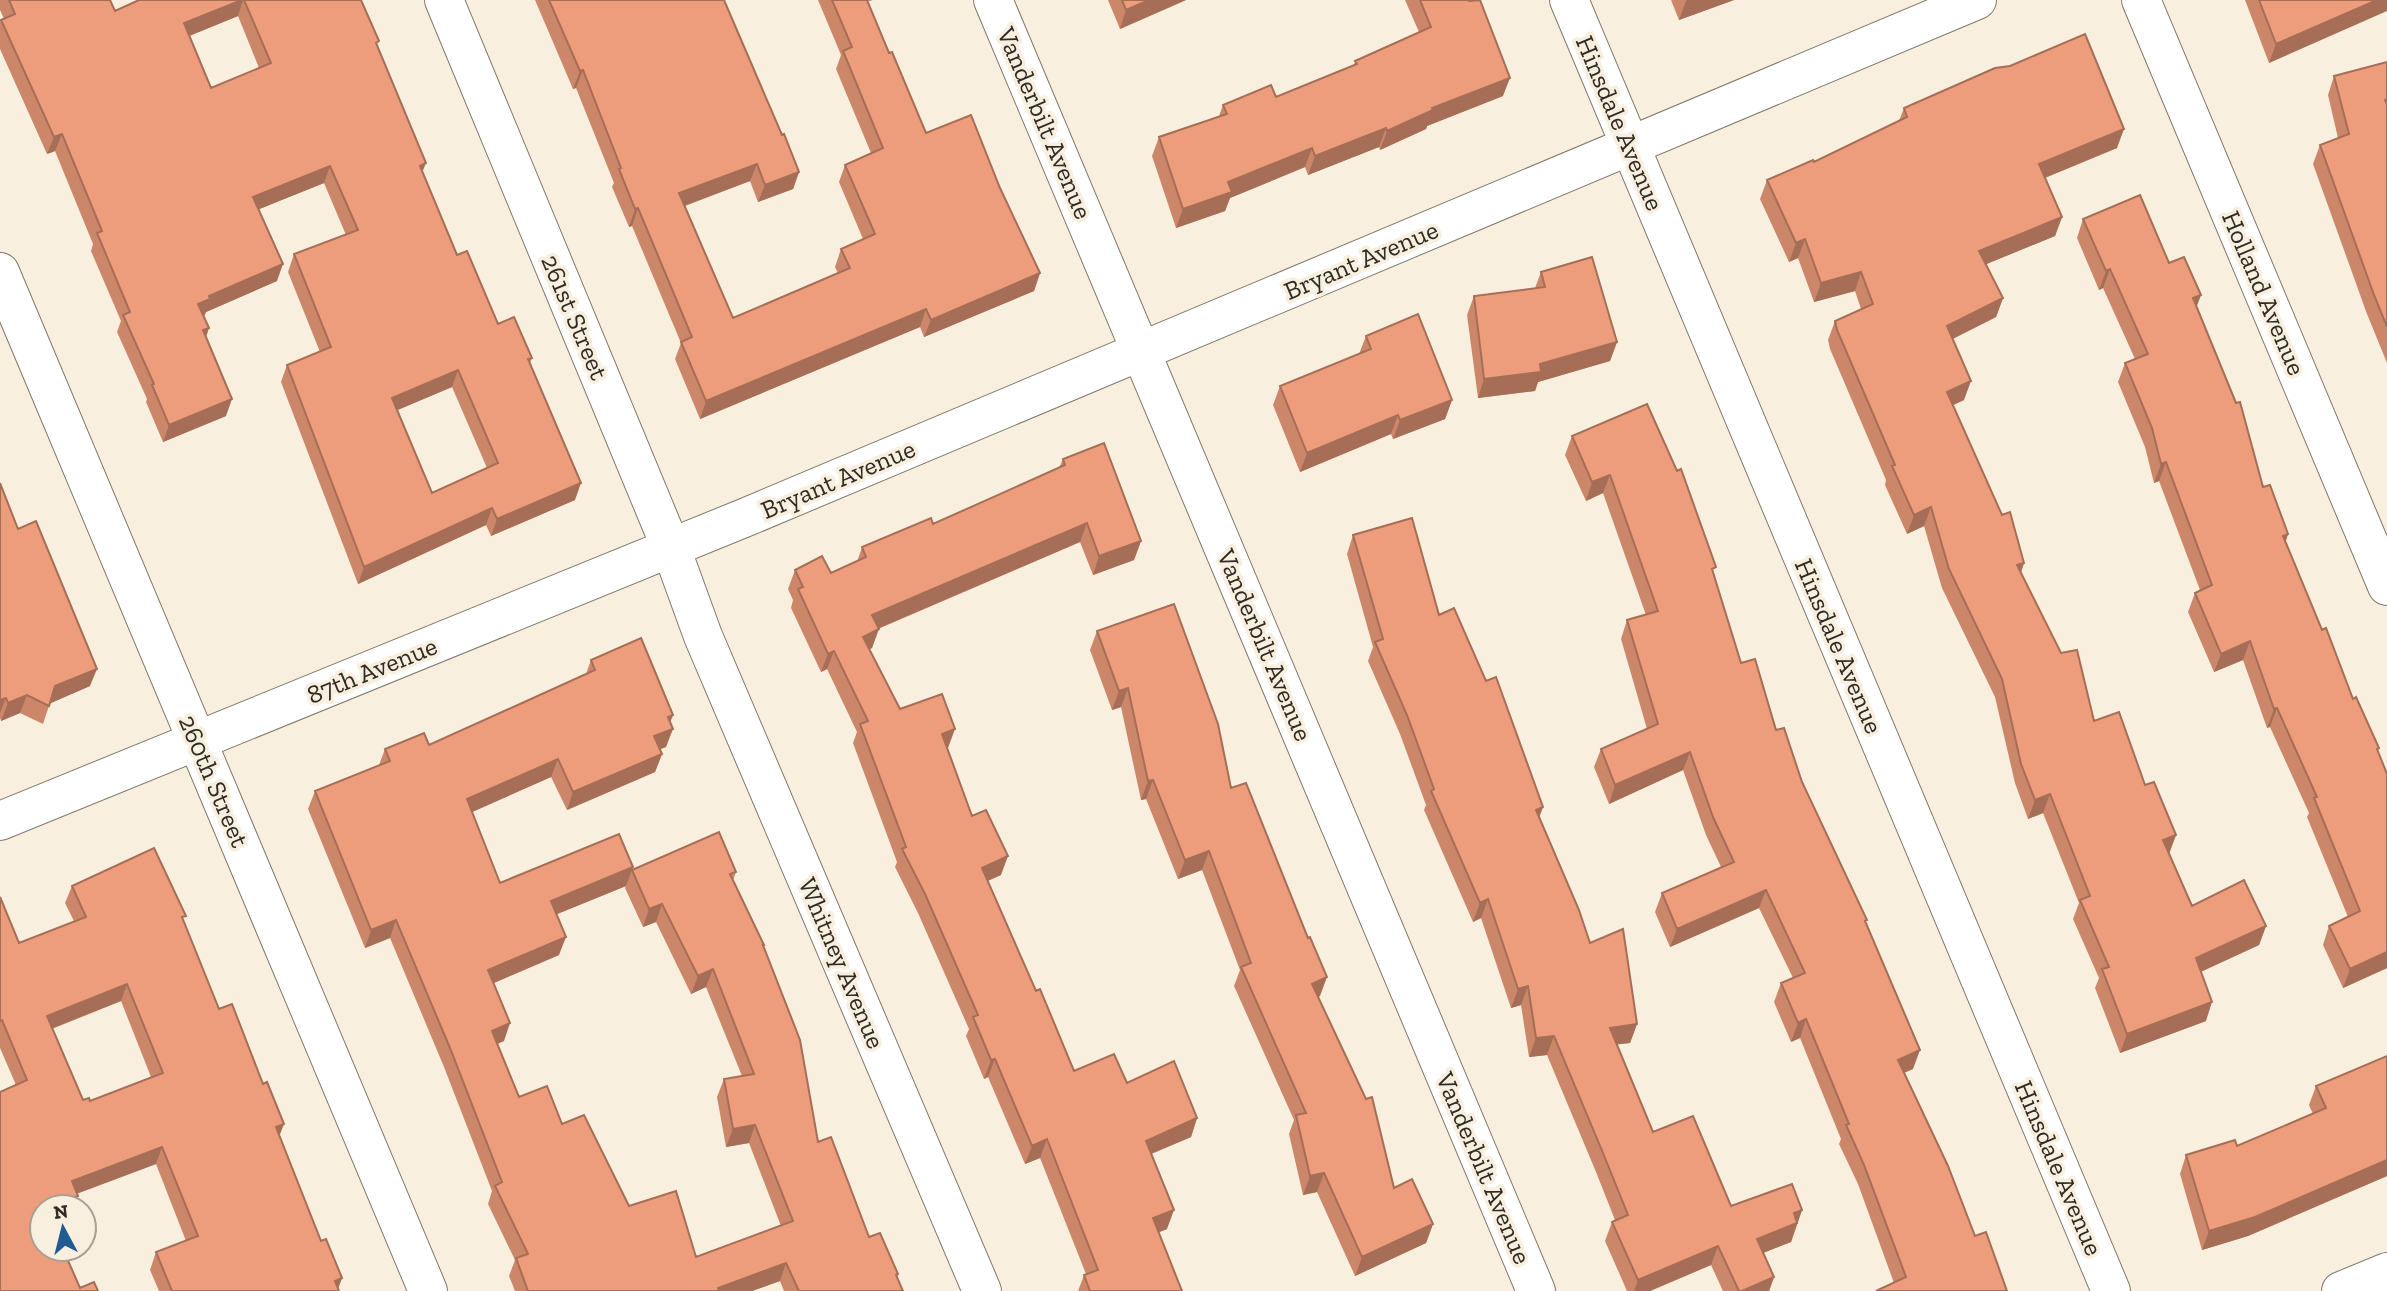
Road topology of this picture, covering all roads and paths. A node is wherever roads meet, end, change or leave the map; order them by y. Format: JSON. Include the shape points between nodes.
{"nodes":[{"id":1,"x":444,"y":0,"type":"edge"},
{"id":2,"x":993,"y":0,"type":"edge"},
{"id":3,"x":1569,"y":0,"type":"edge"},
{"id":4,"x":1977,"y":0,"type":"edge"},
{"id":5,"x":2141,"y":0,"type":"edge"},
{"id":6,"x":1629,"y":146,"type":"junction"},
{"id":7,"x":0,"y":271,"type":"edge"},
{"id":8,"x":1142,"y":352,"type":"junction"},
{"id":9,"x":744,"y":519,"type":"joint"},
{"id":10,"x":671,"y":548,"type":"junction"},
{"id":11,"x":2387,"y":586,"type":"edge"},
{"id":12,"x":703,"y":636,"type":"joint"},
{"id":13,"x":198,"y":741,"type":"junction"},
{"id":14,"x":0,"y":821,"type":"edge"},
{"id":15,"x":2387,"y":1272,"type":"edge"},
{"id":16,"x":428,"y":1291,"type":"edge"},
{"id":17,"x":982,"y":1291,"type":"edge"},
{"id":18,"x":1536,"y":1291,"type":"edge"},
{"id":19,"x":2111,"y":1291,"type":"edge"},
{"id":20,"x":2341,"y":1291,"type":"edge"}],
"edges":[{"from":1,"to":10,"type":"street","name":"261st Street"},
{"from":2,"to":8,"type":"street","name":"Vanderbilt Avenue"},
{"from":3,"to":6,"type":"street","name":"Hinsdale Avenue"},
{"from":4,"to":6,"type":"street","name":"Bryant Avenue"},
{"from":5,"to":11,"type":"street","name":"Holland Avenue"},
{"from":6,"to":8,"type":"street","name":"Bryant Avenue"},
{"from":6,"to":19,"type":"street","name":"Hinsdale Avenue"},
{"from":7,"to":13,"type":"street","name":"260th Street"},
{"from":8,"to":9,"type":"street","name":"Bryant Avenue"},
{"from":8,"to":18,"type":"street","name":"Vanderbilt Avenue"},
{"from":9,"to":10,"type":"street","name":"87th Avenue"},
{"from":10,"to":12,"type":"street","name":"261st Street"},
{"from":10,"to":13,"type":"street","name":"87th Avenue"},
{"from":12,"to":17,"type":"street","name":"Whitney Avenue"},
{"from":13,"to":14,"type":"street","name":"87th Avenue"},
{"from":13,"to":16,"type":"street","name":"260th Street"},
{"from":15,"to":20,"type":"street"}]}
